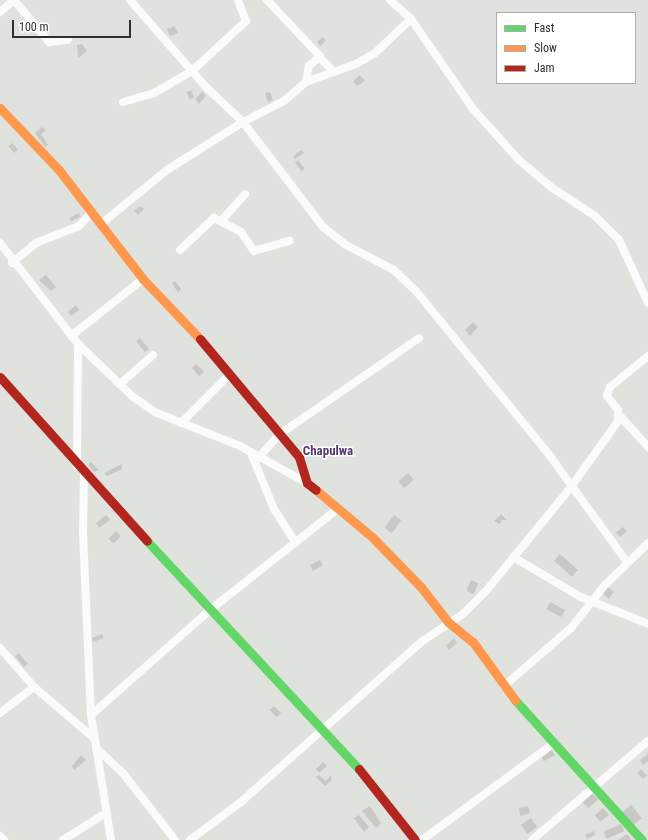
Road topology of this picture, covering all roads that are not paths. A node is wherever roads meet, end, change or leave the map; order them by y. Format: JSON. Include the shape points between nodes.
{"nodes":[{"id":1,"x":14,"y":0,"type":"edge"},
{"id":2,"x":130,"y":0,"type":"edge"},
{"id":3,"x":238,"y":0,"type":"edge"},
{"id":4,"x":267,"y":0,"type":"edge"},
{"id":5,"x":390,"y":0,"type":"edge"},
{"id":6,"x":0,"y":12,"type":"edge"},
{"id":7,"x":411,"y":19,"type":"junction"},
{"id":8,"x":68,"y":40,"type":"dead end"},
{"id":9,"x":319,"y":57,"type":"junction"},
{"id":10,"x":192,"y":71,"type":"junction"},
{"id":11,"x":333,"y":71,"type":"junction"},
{"id":12,"x":306,"y":82,"type":"junction"},
{"id":13,"x":123,"y":102,"type":"dead end"},
{"id":14,"x":0,"y":108,"type":"edge"},
{"id":15,"x":243,"y":122,"type":"junction"},
{"id":16,"x":245,"y":194,"type":"dead end"},
{"id":17,"x":92,"y":212,"type":"junction"},
{"id":18,"x":221,"y":221,"type":"junction"},
{"id":19,"x":101,"y":224,"type":"junction"},
{"id":20,"x":290,"y":241,"type":"dead end"},
{"id":21,"x":0,"y":243,"type":"edge"},
{"id":22,"x":180,"y":250,"type":"dead end"},
{"id":23,"x":12,"y":263,"type":"junction"},
{"id":24,"x":143,"y":279,"type":"junction"},
{"id":25,"x":648,"y":303,"type":"edge"},
{"id":26,"x":71,"y":336,"type":"junction"},
{"id":27,"x":419,"y":338,"type":"dead end"},
{"id":28,"x":78,"y":344,"type":"junction"},
{"id":29,"x":153,"y":355,"type":"dead end"},
{"id":30,"x":648,"y":356,"type":"edge"},
{"id":31,"x":229,"y":375,"type":"junction"},
{"id":32,"x":0,"y":377,"type":"edge"},
{"id":33,"x":120,"y":384,"type":"junction"},
{"id":34,"x":620,"y":416,"type":"junction"},
{"id":35,"x":181,"y":423,"type":"junction"},
{"id":36,"x":280,"y":434,"type":"junction"},
{"id":37,"x":648,"y":448,"type":"edge"},
{"id":38,"x":251,"y":453,"type":"junction"},
{"id":39,"x":259,"y":457,"type":"junction"},
{"id":40,"x":77,"y":466,"type":"junction"},
{"id":41,"x":84,"y":474,"type":"junction"},
{"id":42,"x":307,"y":483,"type":"junction"},
{"id":43,"x":571,"y":487,"type":"junction"},
{"id":44,"x":336,"y":510,"type":"junction"},
{"id":45,"x":648,"y":542,"type":"edge"},
{"id":46,"x":296,"y":543,"type":"junction"},
{"id":47,"x":514,"y":557,"type":"junction"},
{"id":48,"x":627,"y":562,"type":"junction"},
{"id":49,"x":592,"y":600,"type":"junction"},
{"id":50,"x":210,"y":610,"type":"junction"},
{"id":51,"x":448,"y":622,"type":"junction"},
{"id":52,"x":648,"y":624,"type":"edge"},
{"id":53,"x":0,"y":648,"type":"edge"},
{"id":54,"x":34,"y":686,"type":"junction"},
{"id":55,"x":504,"y":686,"type":"junction"},
{"id":56,"x":0,"y":713,"type":"edge"},
{"id":57,"x":91,"y":715,"type":"junction"},
{"id":58,"x":324,"y":730,"type":"junction"},
{"id":59,"x":94,"y":738,"type":"junction"},
{"id":60,"x":648,"y":741,"type":"edge"},
{"id":61,"x":554,"y":743,"type":"junction"},
{"id":62,"x":96,"y":748,"type":"junction"},
{"id":63,"x":592,"y":786,"type":"junction"},
{"id":64,"x":106,"y":813,"type":"junction"},
{"id":65,"x":0,"y":836,"type":"edge"},
{"id":66,"x":648,"y":837,"type":"edge"},
{"id":67,"x":4,"y":840,"type":"edge"},
{"id":68,"x":63,"y":840,"type":"edge"},
{"id":69,"x":112,"y":840,"type":"edge"},
{"id":70,"x":175,"y":840,"type":"edge"},
{"id":71,"x":190,"y":840,"type":"edge"},
{"id":72,"x":415,"y":840,"type":"edge"},
{"id":73,"x":422,"y":840,"type":"edge"},
{"id":74,"x":532,"y":840,"type":"edge"},
{"id":75,"x":643,"y":840,"type":"edge"}],
"edges":[{"from":1,"to":6,"type":"street"},
{"from":1,"to":8,"type":"street","via":[[49,42]]},
{"from":2,"to":10,"type":"street"},
{"from":3,"to":10,"type":"street","via":[[246,21]]},
{"from":4,"to":9,"type":"street","via":[[313,46]]},
{"from":5,"to":7,"type":"street"},
{"from":7,"to":11,"type":"street","via":[[375,53],[356,64]]},
{"from":7,"to":25,"type":"street","via":[[473,109],[519,160],[552,187],[595,216],[619,240]]},
{"from":9,"to":11,"type":"street"},
{"from":9,"to":12,"type":"street","via":[[309,66]]},
{"from":10,"to":13,"type":"street","via":[[154,93]]},
{"from":10,"to":15,"type":"street"},
{"from":11,"to":12,"type":"street"},
{"from":12,"to":15,"type":"street","via":[[284,101]]},
{"from":14,"to":17,"type":"street"},
{"from":15,"to":19,"type":"street","via":[[168,170]]},
{"from":15,"to":43,"type":"street","via":[[323,227],[346,245],[394,270],[416,291],[546,451]]},
{"from":16,"to":18,"type":"street"},
{"from":17,"to":19,"type":"street"},
{"from":17,"to":23,"type":"street","via":[[79,226],[36,243]]},
{"from":18,"to":20,"type":"street","via":[[241,232],[254,251]]},
{"from":18,"to":22,"type":"street","via":[[214,218]]},
{"from":19,"to":24,"type":"street"},
{"from":21,"to":23,"type":"street"},
{"from":23,"to":26,"type":"street"},
{"from":24,"to":26,"type":"street"},
{"from":24,"to":31,"type":"street","via":[[176,311]]},
{"from":26,"to":28,"type":"street"},
{"from":27,"to":36,"type":"street"},
{"from":28,"to":33,"type":"street"},
{"from":28,"to":40,"type":"street"},
{"from":29,"to":33,"type":"street"},
{"from":30,"to":34,"type":"street","via":[[610,387],[607,396]]},
{"from":31,"to":35,"type":"street"},
{"from":31,"to":36,"type":"street"},
{"from":32,"to":40,"type":"street"},
{"from":33,"to":35,"type":"street","via":[[144,406]]},
{"from":34,"to":37,"type":"street"},
{"from":34,"to":43,"type":"street"},
{"from":35,"to":38,"type":"street"},
{"from":36,"to":39,"type":"street"},
{"from":36,"to":42,"type":"street","via":[[299,457]]},
{"from":38,"to":39,"type":"street"},
{"from":38,"to":46,"type":"street","via":[[274,509]]},
{"from":39,"to":42,"type":"street"},
{"from":40,"to":41,"type":"street"},
{"from":41,"to":50,"type":"street"},
{"from":41,"to":57,"type":"street","via":[[83,533]]},
{"from":42,"to":44,"type":"street"},
{"from":43,"to":47,"type":"street"},
{"from":43,"to":48,"type":"street"},
{"from":44,"to":46,"type":"street"},
{"from":44,"to":51,"type":"street","via":[[372,537],[421,587]]},
{"from":45,"to":48,"type":"street"},
{"from":46,"to":50,"type":"street"},
{"from":47,"to":49,"type":"street","via":[[557,584]]},
{"from":47,"to":51,"type":"street","via":[[463,614]]},
{"from":48,"to":49,"type":"street"},
{"from":49,"to":52,"type":"street"},
{"from":49,"to":55,"type":"street","via":[[571,628]]},
{"from":50,"to":57,"type":"street"},
{"from":50,"to":58,"type":"street"},
{"from":51,"to":55,"type":"street","via":[[472,642]]},
{"from":51,"to":58,"type":"street"},
{"from":53,"to":54,"type":"street"},
{"from":54,"to":56,"type":"street"},
{"from":54,"to":59,"type":"street"},
{"from":55,"to":61,"type":"street"},
{"from":57,"to":59,"type":"street"},
{"from":58,"to":71,"type":"street"},
{"from":58,"to":72,"type":"street"},
{"from":59,"to":62,"type":"street"},
{"from":60,"to":63,"type":"street"},
{"from":61,"to":63,"type":"street"},
{"from":61,"to":73,"type":"street"},
{"from":62,"to":64,"type":"street"},
{"from":62,"to":70,"type":"street","via":[[122,773]]},
{"from":63,"to":74,"type":"street"},
{"from":63,"to":75,"type":"street"},
{"from":64,"to":68,"type":"street"},
{"from":64,"to":69,"type":"street"},
{"from":65,"to":67,"type":"street"},
{"from":66,"to":75,"type":"street"}]}
